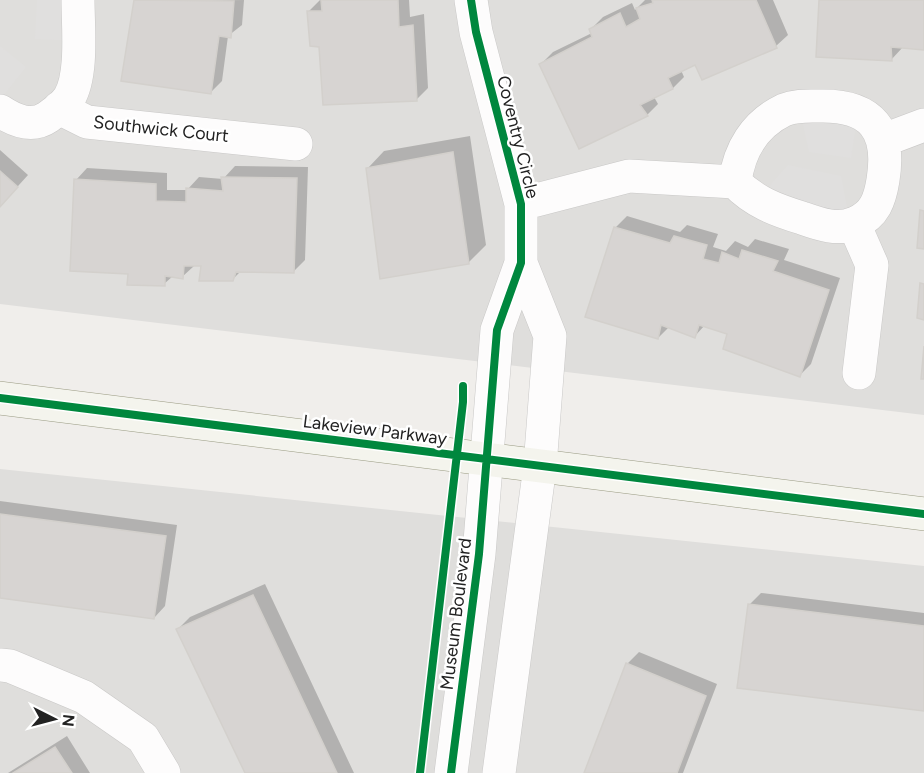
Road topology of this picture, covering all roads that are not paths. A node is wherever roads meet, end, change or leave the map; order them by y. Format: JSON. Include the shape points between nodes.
{"nodes":[{"id":1,"x":78,"y":0,"type":"edge"},
{"id":2,"x":471,"y":0,"type":"edge"},
{"id":3,"x":59,"y":108,"type":"junction"},
{"id":4,"x":0,"y":111,"type":"edge"},
{"id":5,"x":924,"y":125,"type":"edge"},
{"id":6,"x":884,"y":140,"type":"junction"},
{"id":7,"x":296,"y":144,"type":"dead end"},
{"id":8,"x":735,"y":182,"type":"junction"},
{"id":9,"x":521,"y":204,"type":"junction"},
{"id":10,"x":854,"y":224,"type":"junction"},
{"id":11,"x":521,"y":263,"type":"junction"},
{"id":12,"x":859,"y":374,"type":"dead end"},
{"id":13,"x":0,"y":398,"type":"edge"},
{"id":14,"x":486,"y":458,"type":"junction"},
{"id":15,"x":540,"y":466,"type":"junction"},
{"id":16,"x":924,"y":514,"type":"edge"},
{"id":17,"x":0,"y":665,"type":"edge"},
{"id":18,"x":164,"y":773,"type":"edge"},
{"id":19,"x":451,"y":773,"type":"edge"},
{"id":20,"x":499,"y":773,"type":"edge"}],
"edges":[{"from":1,"to":3,"type":"street","via":[[76,78],[69,98]]},
{"from":2,"to":9,"type":"street","name":"Coventry Circle"},
{"from":3,"to":4,"type":"street","via":[[45,119],[31,123],[18,122]]},
{"from":3,"to":7,"type":"street","name":"Southwick Court","via":[[87,122]]},
{"from":5,"to":6,"type":"street"},
{"from":6,"to":8,"type":"street","via":[[875,123],[858,111],[840,105],[792,108],[765,122],[747,142],[737,162]]},
{"from":6,"to":10,"type":"street","via":[[887,156],[880,200],[871,213]]},
{"from":8,"to":9,"type":"street","via":[[629,176]]},
{"from":8,"to":10,"type":"street","via":[[749,197],[784,213],[831,227]]},
{"from":9,"to":11,"type":"street","name":"Coventry Circle"},
{"from":10,"to":12,"type":"street","via":[[872,265]]},
{"from":11,"to":14,"type":"street","name":"Coventry Circle","via":[[498,330]]},
{"from":11,"to":15,"type":"street","name":"Coventry Circle","via":[[550,336]]},
{"from":13,"to":14,"type":"street","name":"Lakeview Parkway"},
{"from":14,"to":15,"type":"street","name":"Lakeview Parkway"},
{"from":14,"to":19,"type":"street","name":"Museum Boulevard","via":[[479,554]]},
{"from":15,"to":16,"type":"street","name":"Lakeview Parkway"},
{"from":15,"to":20,"type":"street"},
{"from":17,"to":18,"type":"street","via":[[84,697],[143,738]]}]}
